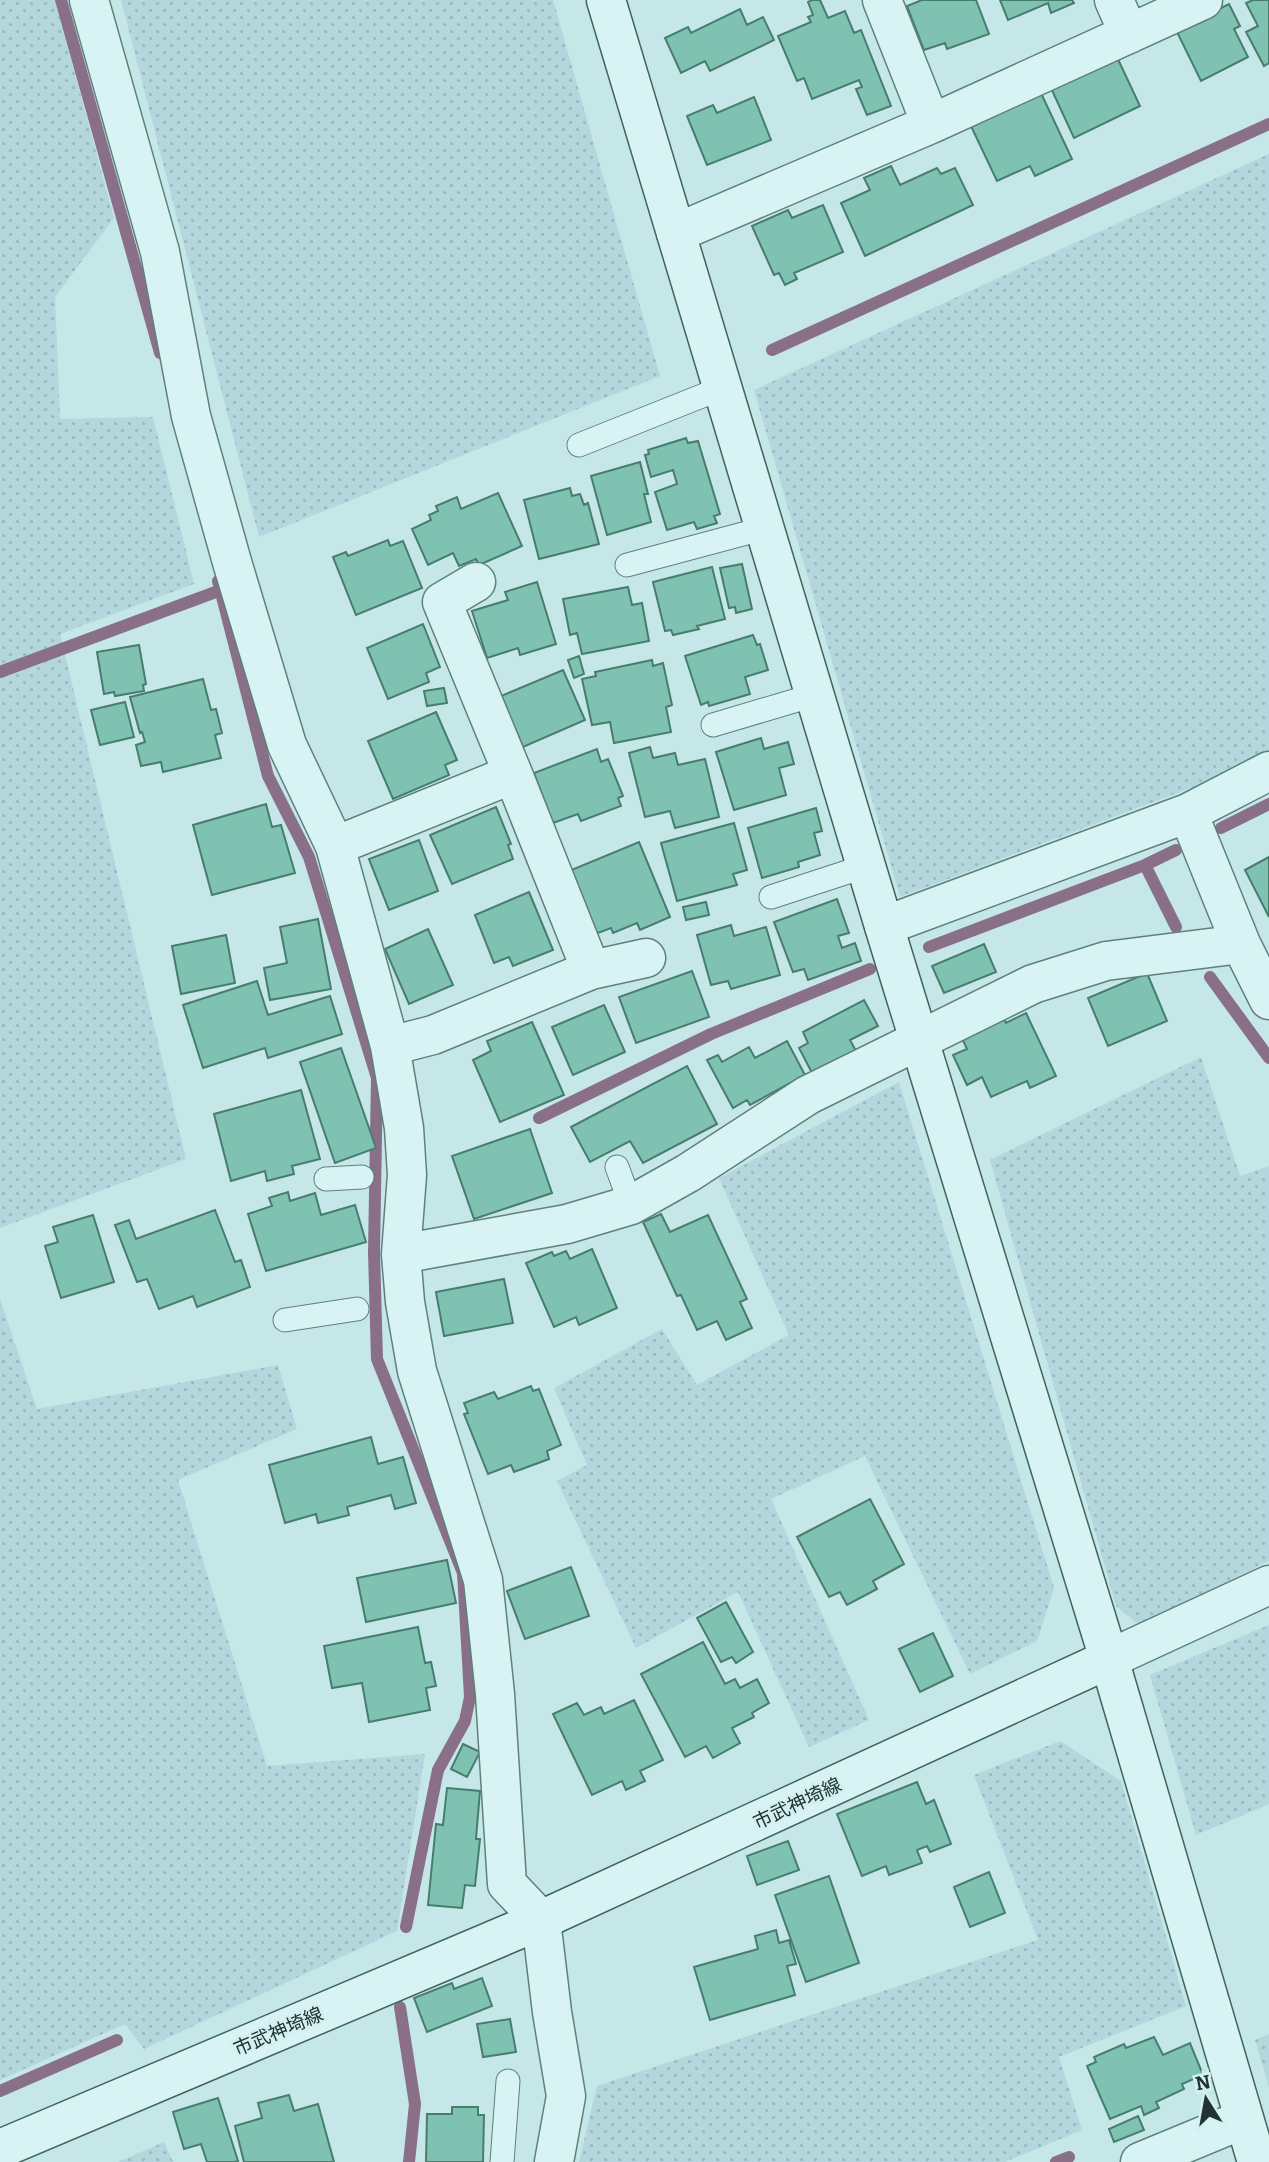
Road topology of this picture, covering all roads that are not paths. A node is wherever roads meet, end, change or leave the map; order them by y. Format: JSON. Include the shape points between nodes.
{"nodes":[{"id":1,"x":89,"y":0,"type":"edge"},
{"id":2,"x":606,"y":0,"type":"edge"},
{"id":3,"x":882,"y":0,"type":"edge"},
{"id":4,"x":1203,"y":0,"type":"edge"},
{"id":5,"x":1121,"y":17,"type":"edge"},
{"id":6,"x":932,"y":124,"type":"junction"},
{"id":7,"x":676,"y":233,"type":"junction"},
{"id":8,"x":722,"y":388,"type":"junction"},
{"id":9,"x":579,"y":445,"type":"dead end"},
{"id":10,"x":765,"y":528,"type":"junction"},
{"id":11,"x":627,"y":565,"type":"dead end"},
{"id":12,"x":476,"y":582,"type":"dead end"},
{"id":13,"x":814,"y":695,"type":"junction"},
{"id":14,"x":713,"y":725,"type":"dead end"},
{"id":15,"x":1269,"y":771,"type":"edge"},
{"id":16,"x":513,"y":774,"type":"junction"},
{"id":17,"x":1188,"y":813,"type":"junction"},
{"id":18,"x":335,"y":846,"type":"junction"},
{"id":19,"x":866,"y":866,"type":"junction"},
{"id":20,"x":771,"y":897,"type":"dead end"},
{"id":21,"x":884,"y":926,"type":"junction"},
{"id":22,"x":1241,"y":944,"type":"junction"},
{"id":23,"x":646,"y":958,"type":"dead end"},
{"id":24,"x":591,"y":970,"type":"junction"},
{"id":25,"x":1269,"y":1000,"type":"edge"},
{"id":26,"x":919,"y":1041,"type":"junction"},
{"id":27,"x":390,"y":1046,"type":"junction"},
{"id":28,"x":617,"y":1167,"type":"dead end"},
{"id":29,"x":362,"y":1177,"type":"dead end"},
{"id":30,"x":326,"y":1179,"type":"dead end"},
{"id":31,"x":631,"y":1205,"type":"junction"},
{"id":32,"x":401,"y":1254,"type":"junction"},
{"id":33,"x":357,"y":1309,"type":"dead end"},
{"id":34,"x":285,"y":1320,"type":"dead end"},
{"id":35,"x":1269,"y":1585,"type":"edge"},
{"id":36,"x":1109,"y":1659,"type":"junction"},
{"id":37,"x":541,"y":1920,"type":"junction"},
{"id":38,"x":508,"y":2081,"type":"dead end"},
{"id":39,"x":1244,"y":2119,"type":"junction"},
{"id":40,"x":0,"y":2149,"type":"edge"},
{"id":41,"x":502,"y":2162,"type":"edge"},
{"id":42,"x":554,"y":2162,"type":"edge"},
{"id":43,"x":1140,"y":2162,"type":"edge"},
{"id":44,"x":1257,"y":2162,"type":"edge"}],
"edges":[{"from":1,"to":18,"type":"street","via":[[160,251],[191,416],[232,562],[288,744]]},
{"from":2,"to":7,"type":"street"},
{"from":3,"to":6,"type":"street"},
{"from":4,"to":5,"type":"street"},
{"from":5,"to":6,"type":"street"},
{"from":6,"to":7,"type":"street"},
{"from":7,"to":8,"type":"street"},
{"from":8,"to":9,"type":"lane"},
{"from":8,"to":10,"type":"street"},
{"from":10,"to":11,"type":"lane"},
{"from":10,"to":13,"type":"street"},
{"from":12,"to":16,"type":"street","via":[[442,602]]},
{"from":13,"to":14,"type":"lane"},
{"from":13,"to":19,"type":"street"},
{"from":15,"to":17,"type":"street"},
{"from":16,"to":18,"type":"street"},
{"from":16,"to":24,"type":"street"},
{"from":17,"to":21,"type":"street"},
{"from":17,"to":22,"type":"street"},
{"from":18,"to":27,"type":"street"},
{"from":19,"to":20,"type":"lane"},
{"from":19,"to":21,"type":"street"},
{"from":21,"to":26,"type":"street"},
{"from":22,"to":25,"type":"street"},
{"from":22,"to":26,"type":"street","via":[[1106,961],[1033,984]]},
{"from":23,"to":24,"type":"street"},
{"from":24,"to":27,"type":"street","via":[[433,1035]]},
{"from":26,"to":31,"type":"street","via":[[808,1095]]},
{"from":26,"to":36,"type":"street"},
{"from":27,"to":32,"type":"street","via":[[407,1175]]},
{"from":28,"to":31,"type":"lane"},
{"from":29,"to":30,"type":"lane"},
{"from":31,"to":32,"type":"street","via":[[567,1224]]},
{"from":32,"to":37,"type":"street","via":[[417,1371],[483,1580],[507,1884]]},
{"from":33,"to":34,"type":"lane"},
{"from":35,"to":36,"type":"street","name":"市武神埼線"},
{"from":36,"to":37,"type":"street","name":"市武神埼線"},
{"from":36,"to":39,"type":"street"},
{"from":37,"to":40,"type":"street","name":"市武神埼線"},
{"from":37,"to":42,"type":"street","via":[[566,2096]]},
{"from":38,"to":41,"type":"lane"},
{"from":39,"to":43,"type":"street"},
{"from":39,"to":44,"type":"street"}]}
